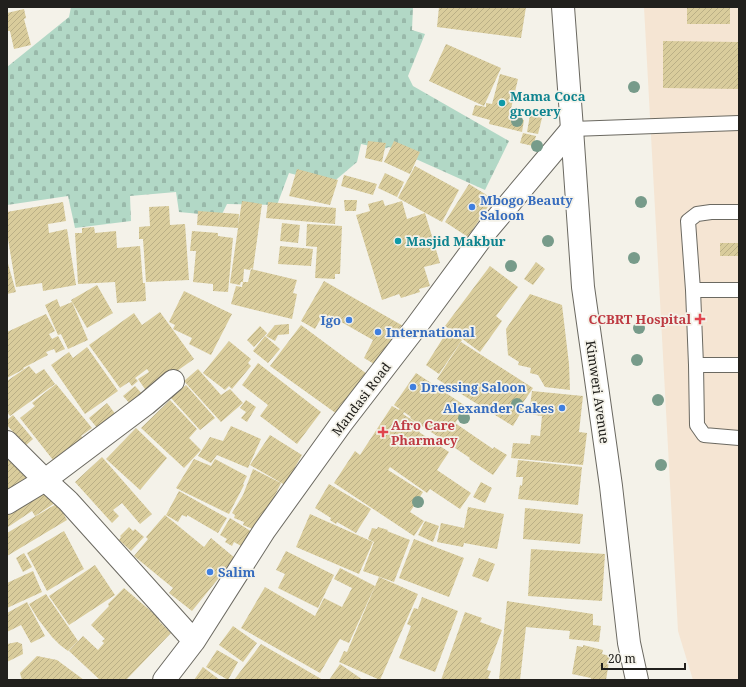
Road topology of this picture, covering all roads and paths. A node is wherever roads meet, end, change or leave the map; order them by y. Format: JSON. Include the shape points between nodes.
{"nodes":[{"id":1,"x":563,"y":7,"type":"edge"},
{"id":2,"x":739,"y":122,"type":"edge"},
{"id":3,"x":572,"y":129,"type":"junction"},
{"id":4,"x":739,"y":212,"type":"edge"},
{"id":5,"x":693,"y":290,"type":"junction"},
{"id":6,"x":739,"y":290,"type":"edge"},
{"id":7,"x":696,"y":365,"type":"junction"},
{"id":8,"x":739,"y":365,"type":"edge"},
{"id":9,"x":172,"y":381,"type":"dead end"},
{"id":10,"x":739,"y":438,"type":"edge"},
{"id":11,"x":7,"y":442,"type":"edge"},
{"id":12,"x":45,"y":480,"type":"junction"},
{"id":13,"x":7,"y":503,"type":"edge"},
{"id":14,"x":194,"y":641,"type":"junction"},
{"id":15,"x":164,"y":680,"type":"edge"},
{"id":16,"x":637,"y":680,"type":"edge"}],
"edges":[{"from":1,"to":3,"type":"street","name":"Kimweri Avenue"},
{"from":2,"to":3,"type":"lane"},
{"from":3,"to":14,"type":"street","name":"Mandasi Road","via":[[488,229],[416,328],[341,424],[264,530]]},
{"from":3,"to":16,"type":"street","name":"Kimweri Avenue","via":[[583,288],[611,486],[629,643]]},
{"from":4,"to":5,"type":"lane","via":[[697,214],[688,221]]},
{"from":5,"to":6,"type":"lane"},
{"from":5,"to":7,"type":"lane"},
{"from":7,"to":8,"type":"lane"},
{"from":7,"to":10,"type":"lane","via":[[697,425],[704,435]]},
{"from":9,"to":12,"type":"street","via":[[146,404]]},
{"from":11,"to":12,"type":"street"},
{"from":12,"to":13,"type":"street"},
{"from":12,"to":14,"type":"street","via":[[68,501]]},
{"from":14,"to":15,"type":"street","name":"Mandasi Road"}]}
